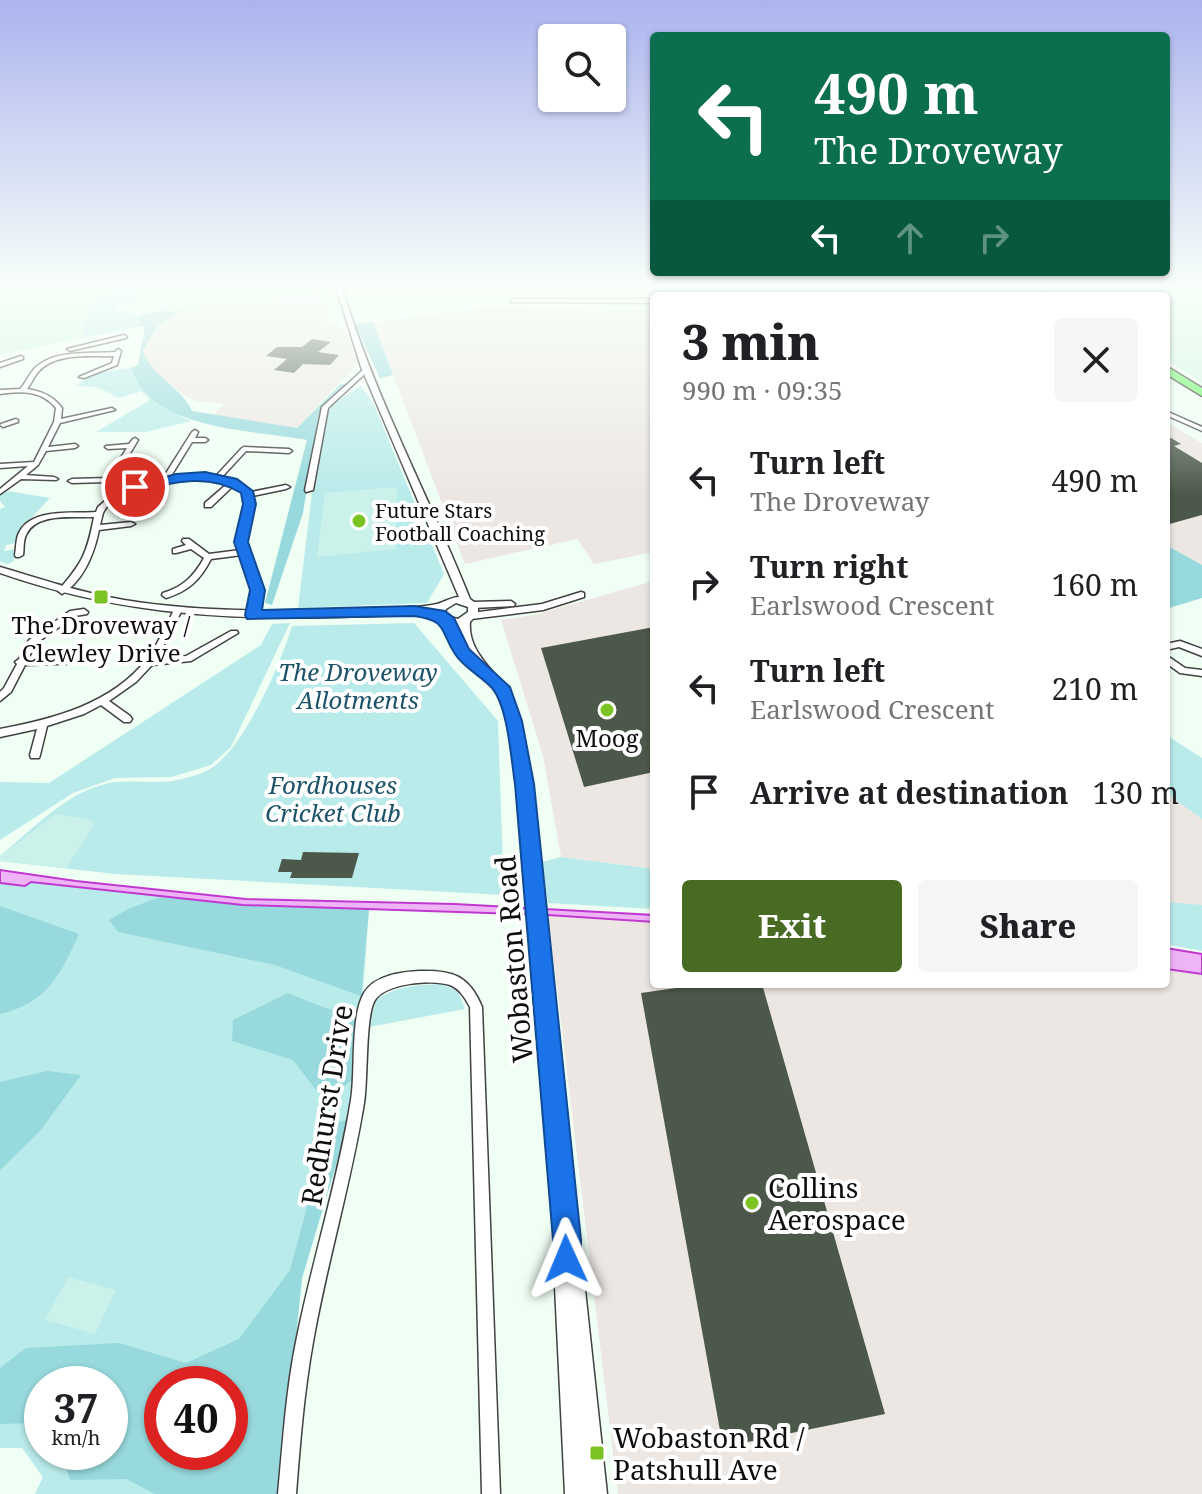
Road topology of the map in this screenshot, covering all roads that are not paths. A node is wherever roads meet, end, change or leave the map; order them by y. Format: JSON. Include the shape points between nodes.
{"nodes":[{"id":1,"x":74,"y":357,"type":"edge"},
{"id":2,"x":116,"y":357,"type":"edge"},
{"id":3,"x":361,"y":357,"type":"edge"},
{"id":4,"x":21,"y":358,"type":"dead end"},
{"id":5,"x":0,"y":365,"type":"edge"},
{"id":6,"x":366,"y":370,"type":"junction"},
{"id":7,"x":1170,"y":370,"type":"edge"},
{"id":8,"x":81,"y":375,"type":"dead end"},
{"id":9,"x":1170,"y":379,"type":"edge"},
{"id":10,"x":22,"y":390,"type":"junction"},
{"id":11,"x":1202,"y":390,"type":"edge"},
{"id":12,"x":0,"y":392,"type":"edge"},
{"id":13,"x":1202,"y":399,"type":"edge"},
{"id":14,"x":112,"y":409,"type":"dead end"},
{"id":15,"x":1170,"y":415,"type":"edge"},
{"id":16,"x":16,"y":421,"type":"dead end"},
{"id":17,"x":57,"y":422,"type":"junction"},
{"id":18,"x":3,"y":425,"type":"edge"},
{"id":19,"x":1202,"y":429,"type":"edge"},
{"id":20,"x":205,"y":440,"type":"dead end"},
{"id":21,"x":75,"y":446,"type":"dead end"},
{"id":22,"x":108,"y":447,"type":"dead end"},
{"id":23,"x":44,"y":449,"type":"junction"},
{"id":24,"x":289,"y":451,"type":"dead end"},
{"id":25,"x":36,"y":464,"type":"junction"},
{"id":26,"x":0,"y":466,"type":"edge"},
{"id":27,"x":23,"y":477,"type":"junction"},
{"id":28,"x":218,"y":477,"type":"junction"},
{"id":29,"x":45,"y":479,"type":"junction"},
{"id":30,"x":54,"y":479,"type":"dead end"},
{"id":31,"x":110,"y":480,"type":"junction"},
{"id":32,"x":165,"y":480,"type":"junction"},
{"id":33,"x":233,"y":482,"type":"junction"},
{"id":34,"x":64,"y":486,"type":"dead end"},
{"id":35,"x":35,"y":487,"type":"dead end"},
{"id":36,"x":286,"y":487,"type":"dead end"},
{"id":37,"x":309,"y":490,"type":"dead end"},
{"id":38,"x":0,"y":492,"type":"edge"},
{"id":39,"x":118,"y":494,"type":"junction"},
{"id":40,"x":219,"y":494,"type":"junction"},
{"id":41,"x":250,"y":494,"type":"junction"},
{"id":42,"x":229,"y":496,"type":"dead end"},
{"id":43,"x":208,"y":505,"type":"dead end"},
{"id":44,"x":99,"y":514,"type":"junction"},
{"id":45,"x":139,"y":517,"type":"dead end"},
{"id":46,"x":97,"y":528,"type":"junction"},
{"id":47,"x":7,"y":548,"type":"dead end"},
{"id":48,"x":176,"y":551,"type":"dead end"},
{"id":49,"x":243,"y":552,"type":"junction"},
{"id":50,"x":208,"y":557,"type":"junction"},
{"id":51,"x":0,"y":570,"type":"edge"},
{"id":52,"x":455,"y":571,"type":"junction"},
{"id":53,"x":62,"y":591,"type":"junction"},
{"id":54,"x":581,"y":595,"type":"dead end"},
{"id":55,"x":175,"y":599,"type":"junction"},
{"id":56,"x":445,"y":611,"type":"junction"},
{"id":57,"x":469,"y":611,"type":"junction"},
{"id":58,"x":84,"y":612,"type":"dead end"},
{"id":59,"x":253,"y":615,"type":"junction"},
{"id":60,"x":234,"y":633,"type":"dead end"},
{"id":61,"x":1202,"y":642,"type":"edge"},
{"id":62,"x":1170,"y":645,"type":"edge"},
{"id":63,"x":1187,"y":646,"type":"junction"},
{"id":64,"x":1202,"y":653,"type":"edge"},
{"id":65,"x":86,"y":661,"type":"dead end"},
{"id":66,"x":1170,"y":661,"type":"edge"},
{"id":67,"x":20,"y":662,"type":"junction"},
{"id":68,"x":149,"y":662,"type":"junction"},
{"id":69,"x":1202,"y":673,"type":"edge"},
{"id":70,"x":494,"y":678,"type":"junction"},
{"id":71,"x":0,"y":697,"type":"edge"},
{"id":72,"x":102,"y":701,"type":"junction"},
{"id":73,"x":127,"y":719,"type":"dead end"},
{"id":74,"x":43,"y":723,"type":"junction"},
{"id":75,"x":0,"y":733,"type":"edge"},
{"id":76,"x":35,"y":755,"type":"dead end"},
{"id":77,"x":567,"y":1240,"type":"junction"},
{"id":78,"x":287,"y":1494,"type":"edge"},
{"id":79,"x":491,"y":1494,"type":"edge"},
{"id":80,"x":576,"y":1494,"type":"edge"},
{"id":81,"x":596,"y":1494,"type":"edge"}],
"edges":[{"from":1,"to":10,"type":"street","via":[[41,367]]},
{"from":2,"to":8,"type":"street","via":[[115,364]]},
{"from":3,"to":6,"type":"street","name":"Wobaston Road"},
{"from":4,"to":5,"type":"street"},
{"from":6,"to":37,"type":"street","via":[[325,407]]},
{"from":6,"to":52,"type":"street","name":"Wobaston Road"},
{"from":7,"to":11,"type":"highway"},
{"from":9,"to":13,"type":"highway"},
{"from":10,"to":12,"type":"street"},
{"from":10,"to":17,"type":"street","via":[[55,401]]},
{"from":14,"to":17,"type":"street"},
{"from":15,"to":19,"type":"street"},
{"from":16,"to":18,"type":"street"},
{"from":17,"to":23,"type":"street"},
{"from":20,"to":32,"type":"street","via":[[193,436]]},
{"from":21,"to":23,"type":"street"},
{"from":22,"to":31,"type":"street","via":[[132,443]]},
{"from":23,"to":25,"type":"street"},
{"from":24,"to":28,"type":"street","via":[[244,447]]},
{"from":25,"to":26,"type":"street"},
{"from":25,"to":27,"type":"street"},
{"from":27,"to":29,"type":"street"},
{"from":27,"to":38,"type":"street"},
{"from":28,"to":32,"type":"street"},
{"from":28,"to":33,"type":"street"},
{"from":29,"to":30,"type":"street"},
{"from":29,"to":35,"type":"street"},
{"from":31,"to":34,"type":"street","via":[[70,479]]},
{"from":31,"to":39,"type":"street"},
{"from":32,"to":39,"type":"street"},
{"from":33,"to":40,"type":"street"},
{"from":33,"to":41,"type":"street"},
{"from":36,"to":41,"type":"street","via":[[268,486]]},
{"from":39,"to":44,"type":"street"},
{"from":40,"to":42,"type":"street"},
{"from":40,"to":43,"type":"street"},
{"from":41,"to":49,"type":"street"},
{"from":44,"to":46,"type":"street"},
{"from":44,"to":47,"type":"street","via":[[35,522],[25,529],[20,550]]},
{"from":45,"to":46,"type":"street","via":[[133,527]]},
{"from":46,"to":53,"type":"street","via":[[89,558]]},
{"from":48,"to":50,"type":"street","via":[[188,544]]},
{"from":49,"to":50,"type":"street"},
{"from":49,"to":59,"type":"street","via":[[258,590]]},
{"from":50,"to":55,"type":"street"},
{"from":51,"to":53,"type":"street"},
{"from":52,"to":56,"type":"street"},
{"from":52,"to":57,"type":"street","name":"Wobaston Road"},
{"from":53,"to":55,"type":"street"},
{"from":54,"to":57,"type":"street","via":[[543,607]]},
{"from":55,"to":59,"type":"street"},
{"from":55,"to":68,"type":"street"},
{"from":56,"to":57,"type":"street"},
{"from":56,"to":57,"type":"street"},
{"from":56,"to":59,"type":"street"},
{"from":56,"to":70,"type":"street","name":"Wobaston Road","via":[[463,653]]},
{"from":57,"to":70,"type":"street","name":"Wobaston Road","via":[[462,634]]},
{"from":58,"to":67,"type":"street","via":[[73,613],[32,642]]},
{"from":60,"to":68,"type":"street","via":[[188,659]]},
{"from":61,"to":63,"type":"street"},
{"from":62,"to":63,"type":"street"},
{"from":63,"to":64,"type":"street"},
{"from":65,"to":67,"type":"street"},
{"from":66,"to":69,"type":"street","via":[[1183,671]]},
{"from":67,"to":71,"type":"street"},
{"from":68,"to":72,"type":"street"},
{"from":70,"to":77,"type":"street","name":"Wobaston Road","via":[[508,701],[518,743]]},
{"from":72,"to":73,"type":"street"},
{"from":72,"to":74,"type":"street"},
{"from":74,"to":75,"type":"street"},
{"from":74,"to":76,"type":"street"},
{"from":77,"to":80,"type":"street","name":"Wobaston Road"},
{"from":77,"to":81,"type":"street","name":"Wobaston Road"},
{"from":78,"to":79,"type":"street","name":"Redhurst Drive","via":[[308,1322],[358,1101],[366,1008],[374,991],[391,982],[430,977],[462,983],[476,1007]]}]}
